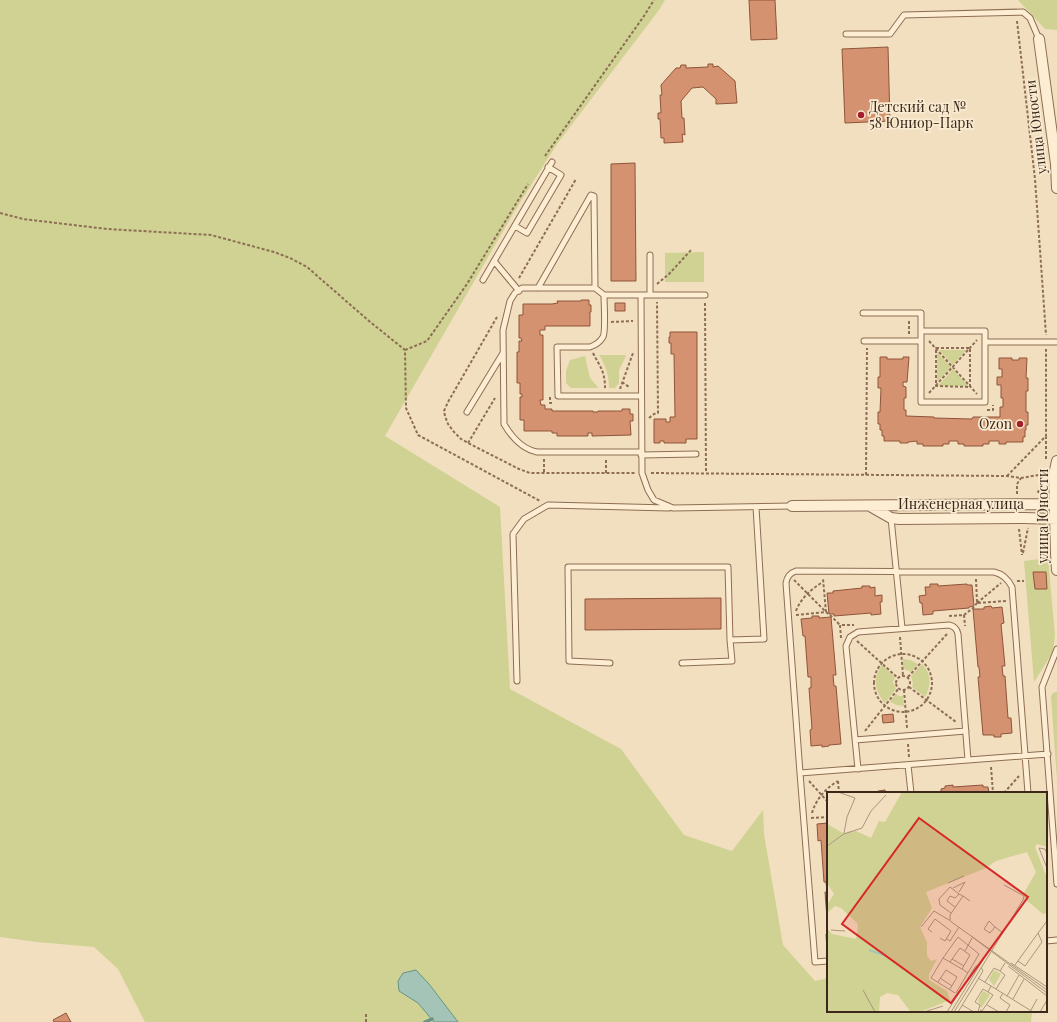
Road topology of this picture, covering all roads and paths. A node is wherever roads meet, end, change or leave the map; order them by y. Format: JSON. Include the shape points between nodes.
{"nodes":[{"id":1,"x":1016,"y":12,"type":"junction"},
{"id":2,"x":846,"y":34,"type":"dead end"},
{"id":3,"x":1039,"y":39,"type":"joint"},
{"id":4,"x":552,"y":162,"type":"dead end"},
{"id":5,"x":548,"y":167,"type":"junction"},
{"id":6,"x":1057,"y":188,"type":"edge"},
{"id":7,"x":0,"y":213,"type":"edge"},
{"id":8,"x":514,"y":226,"type":"junction"},
{"id":9,"x":692,"y":249,"type":"dead end"},
{"id":10,"x":650,"y":255,"type":"dead end"},
{"id":11,"x":494,"y":261,"type":"junction"},
{"id":12,"x":483,"y":280,"type":"dead end"},
{"id":13,"x":538,"y":288,"type":"junction"},
{"id":14,"x":595,"y":288,"type":"junction"},
{"id":15,"x":519,"y":291,"type":"junction"},
{"id":16,"x":650,"y":292,"type":"junction"},
{"id":17,"x":705,"y":294,"type":"joint"},
{"id":18,"x":604,"y":295,"type":"junction"},
{"id":19,"x":641,"y":295,"type":"junction"},
{"id":20,"x":657,"y":295,"type":"junction"},
{"id":21,"x":863,"y":313,"type":"dead end"},
{"id":22,"x":909,"y":313,"type":"junction"},
{"id":23,"x":641,"y":321,"type":"junction"},
{"id":24,"x":604,"y":322,"type":"junction"},
{"id":25,"x":921,"y":331,"type":"junction"},
{"id":26,"x":984,"y":331,"type":"junction"},
{"id":27,"x":1046,"y":335,"type":"dead end"},
{"id":28,"x":641,"y":338,"type":"junction"},
{"id":29,"x":864,"y":341,"type":"dead end"},
{"id":30,"x":909,"y":341,"type":"junction"},
{"id":31,"x":921,"y":341,"type":"junction"},
{"id":32,"x":985,"y":342,"type":"junction"},
{"id":33,"x":1057,"y":342,"type":"edge"},
{"id":34,"x":969,"y":348,"type":"junction"},
{"id":35,"x":936,"y":349,"type":"junction"},
{"id":36,"x":1046,"y":349,"type":"dead end"},
{"id":37,"x":503,"y":352,"type":"junction"},
{"id":38,"x":593,"y":355,"type":"dead end"},
{"id":39,"x":953,"y":367,"type":"junction"},
{"id":40,"x":503,"y":384,"type":"junction"},
{"id":41,"x":936,"y":386,"type":"junction"},
{"id":42,"x":970,"y":386,"type":"junction"},
{"id":43,"x":550,"y":395,"type":"dead end"},
{"id":44,"x":604,"y":396,"type":"junction"},
{"id":45,"x":617,"y":396,"type":"junction"},
{"id":46,"x":641,"y":396,"type":"junction"},
{"id":47,"x":922,"y":402,"type":"junction"},
{"id":48,"x":984,"y":402,"type":"junction"},
{"id":49,"x":557,"y":403,"type":"dead end"},
{"id":50,"x":991,"y":410,"type":"dead end"},
{"id":51,"x":467,"y":412,"type":"dead end"},
{"id":52,"x":658,"y":413,"type":"dead end"},
{"id":53,"x":1046,"y":436,"type":"junction"},
{"id":54,"x":468,"y":444,"type":"dead end"},
{"id":55,"x":641,"y":453,"type":"junction"},
{"id":56,"x":696,"y":454,"type":"dead end"},
{"id":57,"x":1046,"y":459,"type":"dead end"},
{"id":58,"x":1057,"y":461,"type":"edge"},
{"id":59,"x":642,"y":473,"type":"junction"},
{"id":60,"x":706,"y":473,"type":"junction"},
{"id":61,"x":1055,"y":473,"type":"junction"},
{"id":62,"x":1007,"y":476,"type":"junction"},
{"id":63,"x":1056,"y":504,"type":"edge"},
{"id":64,"x":548,"y":505,"type":"junction"},
{"id":65,"x":868,"y":505,"type":"junction"},
{"id":66,"x":792,"y":506,"type":"joint"},
{"id":67,"x":756,"y":507,"type":"junction"},
{"id":68,"x":673,"y":508,"type":"junction"},
{"id":69,"x":891,"y":518,"type":"junction"},
{"id":70,"x":1056,"y":519,"type":"edge"},
{"id":71,"x":1019,"y":529,"type":"dead end"},
{"id":72,"x":1032,"y":529,"type":"dead end"},
{"id":73,"x":1057,"y":570,"type":"edge"},
{"id":74,"x":896,"y":571,"type":"junction"},
{"id":75,"x":789,"y":575,"type":"junction"},
{"id":76,"x":823,"y":577,"type":"dead end"},
{"id":77,"x":799,"y":578,"type":"dead end"},
{"id":78,"x":975,"y":578,"type":"dead end"},
{"id":79,"x":795,"y":582,"type":"junction"},
{"id":80,"x":824,"y":582,"type":"junction"},
{"id":81,"x":1009,"y":582,"type":"junction"},
{"id":82,"x":808,"y":593,"type":"junction"},
{"id":83,"x":1008,"y":601,"type":"dead end"},
{"id":84,"x":977,"y":603,"type":"junction"},
{"id":85,"x":826,"y":612,"type":"junction"},
{"id":86,"x":954,"y":627,"type":"junction"},
{"id":87,"x":900,"y":628,"type":"junction"},
{"id":88,"x":851,"y":636,"type":"junction"},
{"id":89,"x":730,"y":640,"type":"junction"},
{"id":90,"x":1057,"y":650,"type":"edge"},
{"id":91,"x":901,"y":654,"type":"junction"},
{"id":92,"x":922,"y":661,"type":"junction"},
{"id":93,"x":610,"y":662,"type":"dead end"},
{"id":94,"x":682,"y":663,"type":"dead end"},
{"id":95,"x":882,"y":663,"type":"junction"},
{"id":96,"x":902,"y":676,"type":"junction"},
{"id":97,"x":908,"y":677,"type":"junction"},
{"id":98,"x":898,"y":678,"type":"junction"},
{"id":99,"x":517,"y":681,"type":"dead end"},
{"id":100,"x":909,"y":687,"type":"junction"},
{"id":101,"x":899,"y":688,"type":"junction"},
{"id":102,"x":926,"y":699,"type":"junction"},
{"id":103,"x":885,"y":705,"type":"junction"},
{"id":104,"x":966,"y":730,"type":"junction"},
{"id":105,"x":856,"y":739,"type":"junction"},
{"id":106,"x":1048,"y":754,"type":"junction"},
{"id":107,"x":1025,"y":756,"type":"junction"},
{"id":108,"x":968,"y":760,"type":"junction"},
{"id":109,"x":908,"y":765,"type":"junction"},
{"id":110,"x":991,"y":766,"type":"dead end"},
{"id":111,"x":858,"y":769,"type":"junction"},
{"id":112,"x":800,"y":773,"type":"junction"},
{"id":113,"x":1021,"y":774,"type":"dead end"},
{"id":114,"x":808,"y":780,"type":"dead end"},
{"id":115,"x":839,"y":792,"type":"edge"},
{"id":116,"x":911,"y":792,"type":"edge"},
{"id":117,"x":993,"y":792,"type":"edge"},
{"id":118,"x":1005,"y":792,"type":"edge"},
{"id":119,"x":1028,"y":792,"type":"edge"},
{"id":120,"x":821,"y":795,"type":"junction"},
{"id":121,"x":827,"y":801,"type":"edge"},
{"id":122,"x":827,"y":817,"type":"edge"},
{"id":123,"x":1057,"y":884,"type":"edge"},
{"id":124,"x":1057,"y":940,"type":"edge"},
{"id":125,"x":1047,"y":941,"type":"edge"},
{"id":126,"x":827,"y":960,"type":"edge"},
{"id":127,"x":366,"y":1013,"type":"dead end"},
{"id":128,"x":366,"y":1022,"type":"edge"}],
"edges":[{"from":1,"to":2,"type":"lane","via":[[904,15],[890,34]]},
{"from":1,"to":3,"type":"lane","via":[[1023,12],[1030,18]]},
{"from":1,"to":27,"type":"path","via":[[1035,179]]},
{"from":3,"to":6,"type":"street","name":"улица Юности"},
{"from":4,"to":5,"type":"lane"},
{"from":5,"to":8,"type":"lane"},
{"from":5,"to":8,"type":"lane","via":[[561,175],[528,234]]},
{"from":7,"to":64,"type":"path","via":[[23,219],[107,229],[211,235],[274,252],[296,261],[405,350],[406,408],[418,435]]},
{"from":8,"to":11,"type":"lane"},
{"from":9,"to":16,"type":"path"},
{"from":10,"to":16,"type":"lane"},
{"from":11,"to":12,"type":"lane"},
{"from":11,"to":15,"type":"lane"},
{"from":13,"to":14,"type":"lane"},
{"from":13,"to":14,"type":"lane","via":[[592,195]]},
{"from":13,"to":15,"type":"lane","via":[[522,288]]},
{"from":14,"to":18,"type":"lane"},
{"from":15,"to":37,"type":"lane","via":[[510,301],[503,330]]},
{"from":16,"to":19,"type":"lane"},
{"from":16,"to":20,"type":"lane"},
{"from":17,"to":20,"type":"lane"},
{"from":17,"to":60,"type":"path"},
{"from":18,"to":19,"type":"lane"},
{"from":18,"to":24,"type":"lane"},
{"from":19,"to":23,"type":"lane"},
{"from":20,"to":52,"type":"path"},
{"from":21,"to":22,"type":"lane"},
{"from":22,"to":25,"type":"lane","via":[[921,313]]},
{"from":22,"to":30,"type":"path"},
{"from":23,"to":24,"type":"path"},
{"from":23,"to":28,"type":"lane"},
{"from":24,"to":44,"type":"lane","via":[[604,335],[596,345],[557,347],[558,396]]},
{"from":25,"to":26,"type":"lane"},
{"from":25,"to":31,"type":"lane"},
{"from":25,"to":35,"type":"path"},
{"from":26,"to":32,"type":"lane"},
{"from":26,"to":34,"type":"path"},
{"from":28,"to":45,"type":"path","via":[[632,354]]},
{"from":28,"to":46,"type":"lane"},
{"from":29,"to":30,"type":"lane"},
{"from":30,"to":31,"type":"lane"},
{"from":31,"to":47,"type":"lane"},
{"from":32,"to":33,"type":"lane"},
{"from":32,"to":48,"type":"lane"},
{"from":34,"to":35,"type":"path"},
{"from":34,"to":39,"type":"path"},
{"from":34,"to":42,"type":"path"},
{"from":35,"to":39,"type":"path"},
{"from":35,"to":41,"type":"path"},
{"from":36,"to":53,"type":"path"},
{"from":37,"to":40,"type":"lane"},
{"from":37,"to":51,"type":"lane"},
{"from":38,"to":44,"type":"path","via":[[604,373]]},
{"from":39,"to":41,"type":"path"},
{"from":39,"to":42,"type":"path"},
{"from":40,"to":54,"type":"path"},
{"from":40,"to":55,"type":"lane","via":[[504,424],[530,451]]},
{"from":41,"to":42,"type":"path"},
{"from":41,"to":47,"type":"path"},
{"from":42,"to":48,"type":"path"},
{"from":43,"to":49,"type":"path","via":[[550,403]]},
{"from":44,"to":45,"type":"lane"},
{"from":45,"to":46,"type":"lane"},
{"from":46,"to":55,"type":"lane"},
{"from":47,"to":48,"type":"lane"},
{"from":48,"to":50,"type":"path"},
{"from":53,"to":57,"type":"path"},
{"from":53,"to":62,"type":"path"},
{"from":55,"to":56,"type":"lane"},
{"from":55,"to":59,"type":"lane"},
{"from":58,"to":61,"type":"street","name":"улица Юности"},
{"from":59,"to":60,"type":"path"},
{"from":59,"to":68,"type":"lane","via":[[654,500]]},
{"from":60,"to":62,"type":"path"},
{"from":61,"to":62,"type":"path","via":[[1021,478]]},
{"from":61,"to":63,"type":"street","name":"улица Юности"},
{"from":63,"to":65,"type":"street","name":"Инженерная улица"},
{"from":63,"to":70,"type":"street","name":"улица Юности"},
{"from":64,"to":68,"type":"lane"},
{"from":64,"to":99,"type":"lane","via":[[524,519],[513,534]]},
{"from":65,"to":66,"type":"street","name":"Инженерная улица"},
{"from":65,"to":69,"type":"street","name":"Инженерная улица"},
{"from":66,"to":67,"type":"lane"},
{"from":67,"to":68,"type":"lane"},
{"from":67,"to":89,"type":"lane","via":[[764,639]]},
{"from":69,"to":70,"type":"street","name":"Инженерная улица"},
{"from":69,"to":74,"type":"lane"},
{"from":70,"to":73,"type":"street","name":"улица Юности"},
{"from":71,"to":72,"type":"path","via":[[1022,555],[1027,528]]},
{"from":74,"to":75,"type":"lane","via":[[796,571]]},
{"from":74,"to":81,"type":"lane","via":[[994,572]]},
{"from":74,"to":87,"type":"lane"},
{"from":75,"to":79,"type":"path"},
{"from":75,"to":112,"type":"lane","via":[[786,582]]},
{"from":76,"to":80,"type":"path"},
{"from":77,"to":79,"type":"path"},
{"from":78,"to":84,"type":"path"},
{"from":79,"to":82,"type":"path"},
{"from":80,"to":82,"type":"path"},
{"from":80,"to":85,"type":"path"},
{"from":81,"to":84,"type":"path","via":[[1000,583]]},
{"from":81,"to":107,"type":"lane","via":[[1012,587]]},
{"from":82,"to":85,"type":"path"},
{"from":82,"to":85,"type":"path","via":[[795,615]]},
{"from":83,"to":84,"type":"path"},
{"from":84,"to":86,"type":"path"},
{"from":85,"to":88,"type":"path"},
{"from":86,"to":87,"type":"lane","via":[[949,625]]},
{"from":86,"to":92,"type":"path"},
{"from":86,"to":104,"type":"lane","via":[[958,634]]},
{"from":87,"to":88,"type":"lane","via":[[858,632]]},
{"from":87,"to":91,"type":"path"},
{"from":88,"to":95,"type":"path"},
{"from":88,"to":105,"type":"lane","via":[[846,646]]},
{"from":89,"to":93,"type":"lane","via":[[728,567],[568,567],[569,662]]},
{"from":89,"to":94,"type":"lane","via":[[732,661]]},
{"from":90,"to":106,"type":"lane","via":[[1042,686]]},
{"from":91,"to":92,"type":"path","via":[[909,654]]},
{"from":91,"to":95,"type":"path","via":[[889,657]]},
{"from":91,"to":96,"type":"path"},
{"from":92,"to":97,"type":"path"},
{"from":92,"to":102,"type":"path","via":[[932,678]]},
{"from":95,"to":98,"type":"path"},
{"from":95,"to":103,"type":"path","via":[[876,673],[874,687],[879,700]]},
{"from":96,"to":97,"type":"path"},
{"from":96,"to":98,"type":"path"},
{"from":97,"to":100,"type":"path"},
{"from":98,"to":101,"type":"path","via":[[896,685]]},
{"from":100,"to":101,"type":"path","via":[[904,690]]},
{"from":100,"to":102,"type":"path"},
{"from":101,"to":103,"type":"path"},
{"from":102,"to":103,"type":"path","via":[[917,708],[905,711],[896,711]]},
{"from":102,"to":104,"type":"path"},
{"from":103,"to":105,"type":"path"},
{"from":104,"to":105,"type":"lane"},
{"from":104,"to":108,"type":"lane"},
{"from":105,"to":111,"type":"lane"},
{"from":106,"to":107,"type":"lane"},
{"from":106,"to":123,"type":"lane"},
{"from":107,"to":108,"type":"lane"},
{"from":107,"to":119,"type":"lane"},
{"from":108,"to":109,"type":"lane"},
{"from":109,"to":111,"type":"lane"},
{"from":109,"to":116,"type":"lane"},
{"from":110,"to":117,"type":"path"},
{"from":111,"to":112,"type":"lane"},
{"from":112,"to":126,"type":"lane","via":[[815,962]]},
{"from":113,"to":118,"type":"path"},
{"from":114,"to":120,"type":"path"},
{"from":115,"to":120,"type":"path","via":[[838,779]]},
{"from":120,"to":121,"type":"path"},
{"from":120,"to":122,"type":"path","via":[[811,818]]},
{"from":124,"to":125,"type":"lane"},
{"from":127,"to":128,"type":"path"}]}
